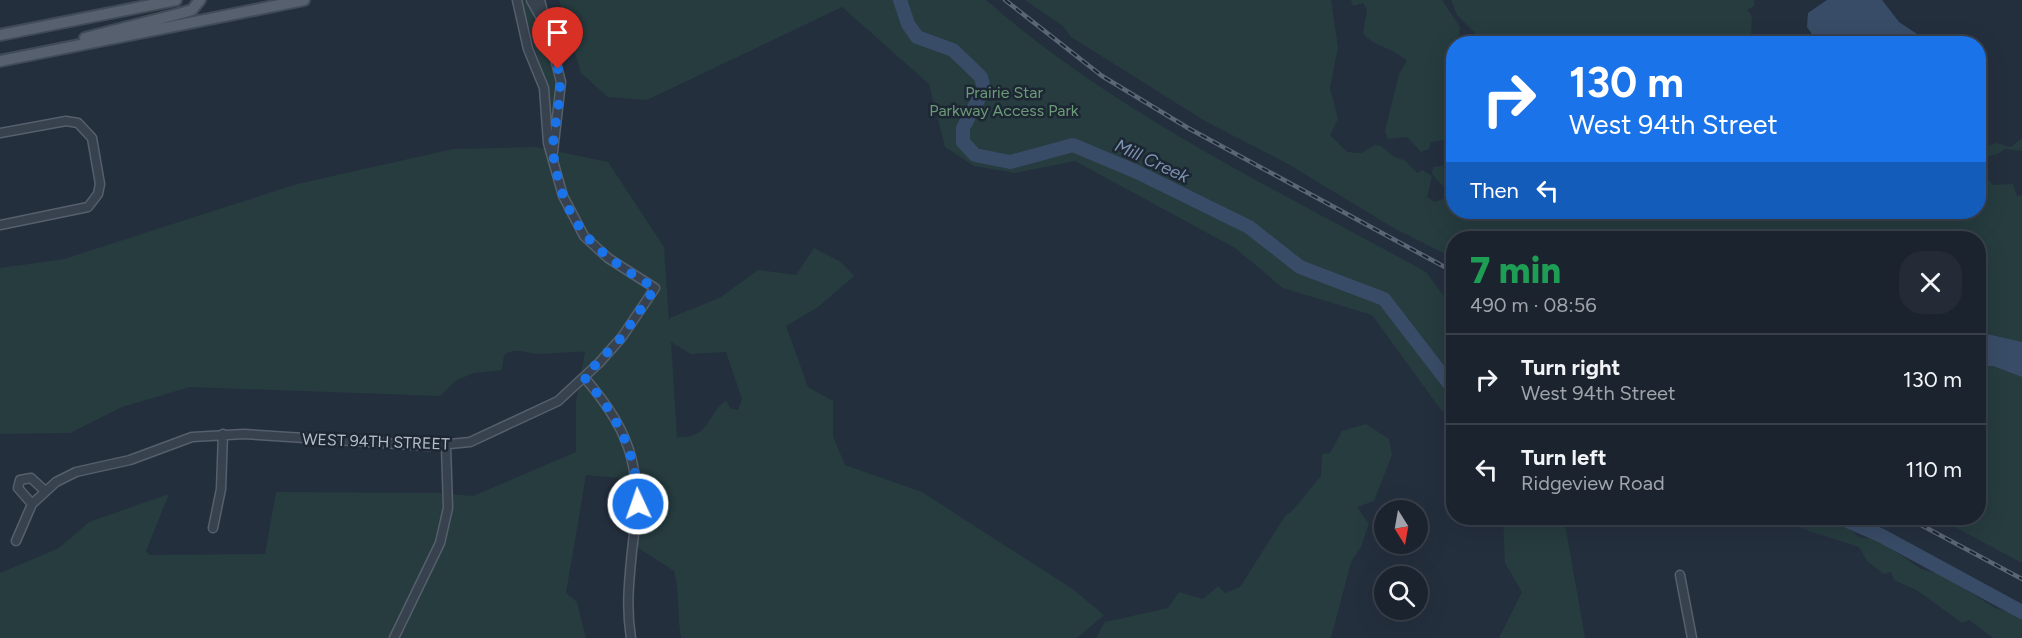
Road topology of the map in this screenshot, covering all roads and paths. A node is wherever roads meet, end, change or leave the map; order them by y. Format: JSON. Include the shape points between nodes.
{"nodes":[{"id":1,"x":176,"y":0,"type":"edge"},
{"id":2,"x":200,"y":0,"type":"edge"},
{"id":3,"x":304,"y":0,"type":"edge"},
{"id":4,"x":517,"y":0,"type":"edge"},
{"id":5,"x":531,"y":0,"type":"edge"},
{"id":6,"x":540,"y":0,"type":"edge"},
{"id":7,"x":545,"y":27,"type":"junction"},
{"id":8,"x":0,"y":37,"type":"edge"},
{"id":9,"x":72,"y":46,"type":"junction"},
{"id":10,"x":0,"y":61,"type":"edge"},
{"id":11,"x":0,"y":133,"type":"edge"},
{"id":12,"x":553,"y":161,"type":"junction"},
{"id":13,"x":0,"y":225,"type":"edge"},
{"id":14,"x":584,"y":377,"type":"junction"},
{"id":15,"x":223,"y":434,"type":"junction"},
{"id":16,"x":446,"y":446,"type":"junction"},
{"id":17,"x":45,"y":491,"type":"junction"},
{"id":18,"x":32,"y":504,"type":"junction"},
{"id":19,"x":213,"y":528,"type":"dead end"},
{"id":20,"x":16,"y":542,"type":"dead end"},
{"id":21,"x":1680,"y":575,"type":"dead end"},
{"id":22,"x":394,"y":638,"type":"edge"},
{"id":23,"x":631,"y":638,"type":"edge"},
{"id":24,"x":1692,"y":638,"type":"edge"}],
"edges":[{"from":1,"to":8,"type":"main road"},
{"from":2,"to":9,"type":"main road","via":[[192,10],[105,31]]},
{"from":3,"to":9,"type":"main road"},
{"from":4,"to":12,"type":"street","via":[[528,49],[544,88]]},
{"from":5,"to":7,"type":"street"},
{"from":6,"to":7,"type":"street"},
{"from":7,"to":12,"type":"street","via":[[561,82]]},
{"from":9,"to":10,"type":"main road"},
{"from":11,"to":13,"type":"street","via":[[66,121],[78,123],[92,138],[100,176],[99,194],[88,207]]},
{"from":12,"to":14,"type":"street","name":"WEST 94TH STREET","via":[[563,196],[584,236],[608,258],[655,288],[622,337]]},
{"from":14,"to":16,"type":"street","name":"WEST 94TH STREET","via":[[558,401],[470,442]]},
{"from":14,"to":23,"type":"street","via":[[618,421],[635,468],[638,504],[627,608]]},
{"from":15,"to":16,"type":"street","name":"WEST 94TH STREET"},
{"from":15,"to":17,"type":"street","name":"WEST 94TH STREET","via":[[192,437],[130,460],[76,472]]},
{"from":15,"to":19,"type":"street","via":[[221,489]]},
{"from":16,"to":22,"type":"street","via":[[448,508],[440,543]]},
{"from":17,"to":18,"type":"street","name":"WEST 94TH STREET"},
{"from":17,"to":18,"type":"street","via":[[31,478],[20,480],[18,488]]},
{"from":18,"to":20,"type":"street","name":"WEST 94TH STREET"},
{"from":21,"to":24,"type":"street"}]}
